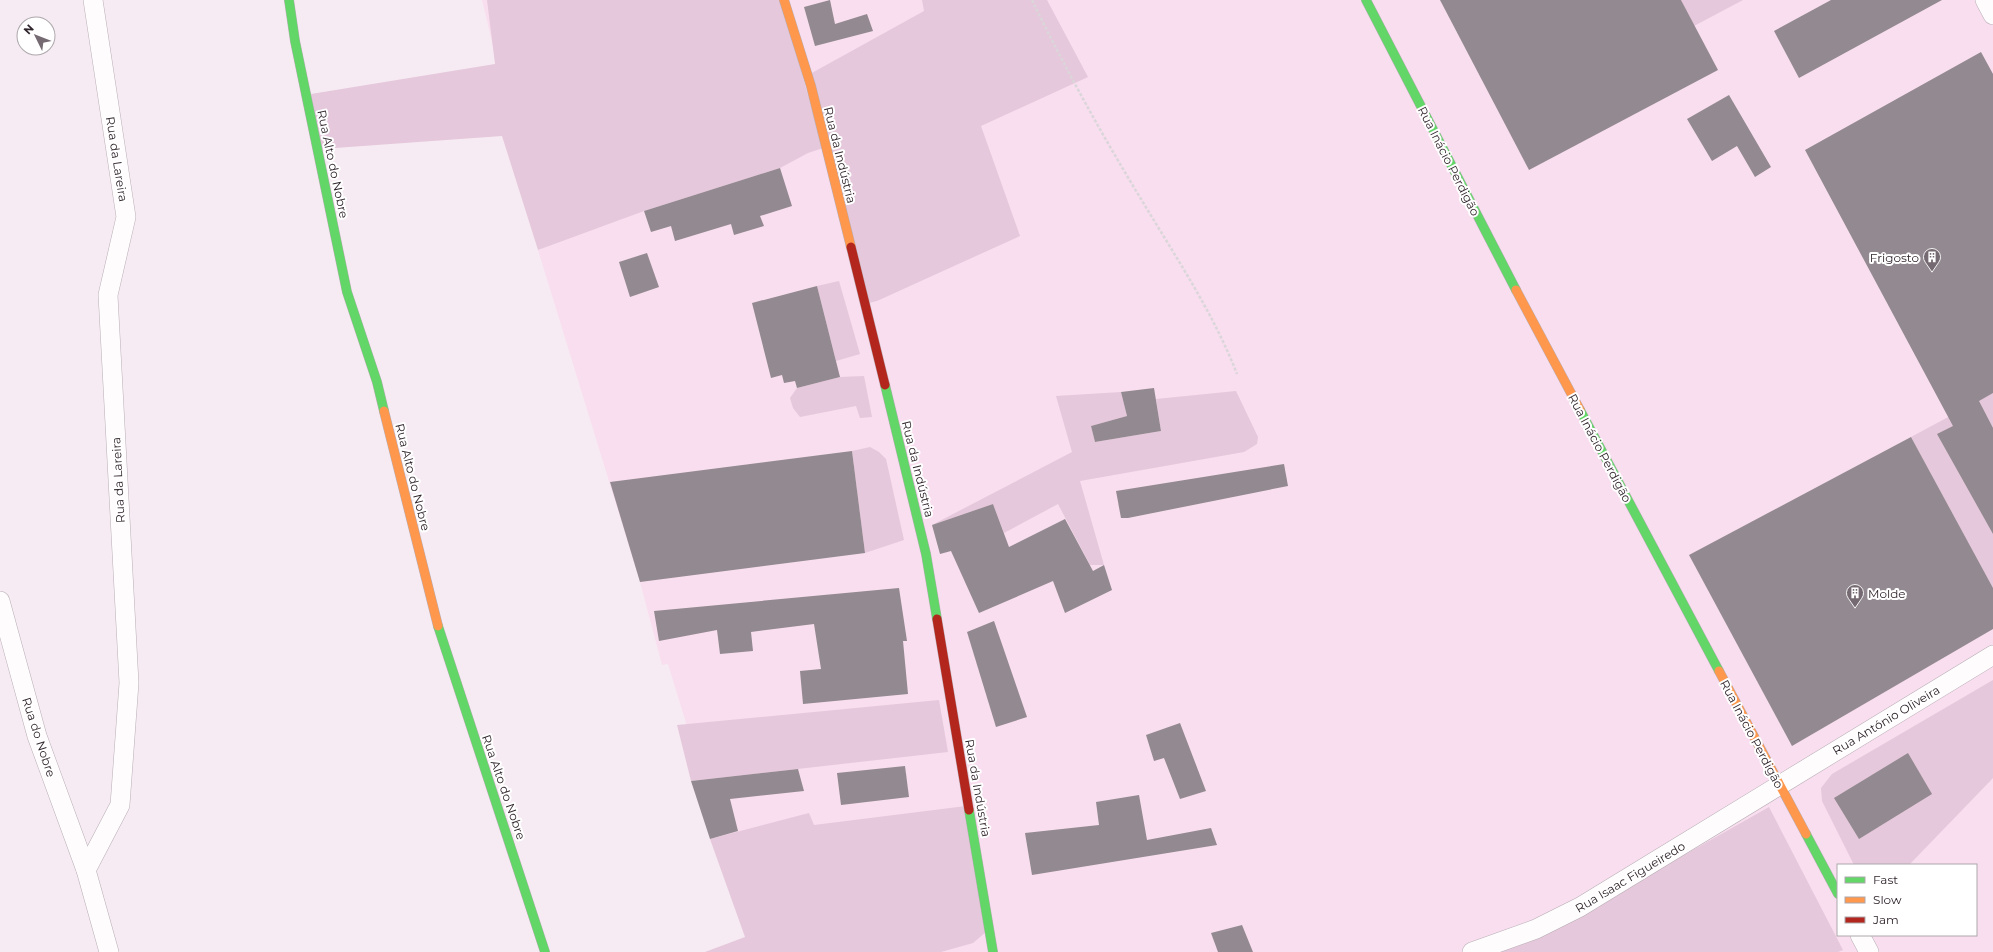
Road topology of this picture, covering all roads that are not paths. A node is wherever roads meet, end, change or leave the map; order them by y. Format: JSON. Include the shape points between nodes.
{"nodes":[{"id":1,"x":93,"y":0,"type":"edge"},
{"id":2,"x":289,"y":0,"type":"edge"},
{"id":3,"x":784,"y":0,"type":"edge"},
{"id":4,"x":1366,"y":0,"type":"edge"},
{"id":5,"x":1985,"y":0,"type":"edge"},
{"id":6,"x":1993,"y":15,"type":"edge"},
{"id":7,"x":0,"y":601,"type":"edge"},
{"id":8,"x":1993,"y":655,"type":"edge"},
{"id":9,"x":1780,"y":786,"type":"junction"},
{"id":10,"x":86,"y":870,"type":"junction"},
{"id":11,"x":1837,"y":892,"type":"edge"},
{"id":12,"x":1861,"y":936,"type":"edge"},
{"id":13,"x":109,"y":952,"type":"edge"},
{"id":14,"x":545,"y":952,"type":"edge"},
{"id":15,"x":993,"y":952,"type":"edge"},
{"id":16,"x":1472,"y":952,"type":"edge"},
{"id":17,"x":1869,"y":952,"type":"edge"}],
"edges":[{"from":1,"to":10,"type":"street","name":"Rua da Lareira","via":[[126,217],[108,295],[129,683],[120,805]]},
{"from":2,"to":14,"type":"street","name":"Rua Alto do Nobre","via":[[347,292],[377,382],[442,641]]},
{"from":3,"to":15,"type":"street","name":"Rua da Indústria","via":[[811,86],[926,554]]},
{"from":4,"to":9,"type":"street","name":"Rua Inácio Perdigão","via":[[1532,321]]},
{"from":5,"to":6,"type":"street"},
{"from":7,"to":10,"type":"street","name":"Rua do Nobre","via":[[37,736]]},
{"from":8,"to":9,"type":"street","name":"Rua António Oliveira"},
{"from":9,"to":11,"type":"street","name":"Rua Inácio Perdigão"},
{"from":9,"to":16,"type":"street","name":"Rua Isaac Figueiredo","via":[[1580,907],[1536,929]]},
{"from":10,"to":13,"type":"street"},
{"from":12,"to":17,"type":"street"}]}
